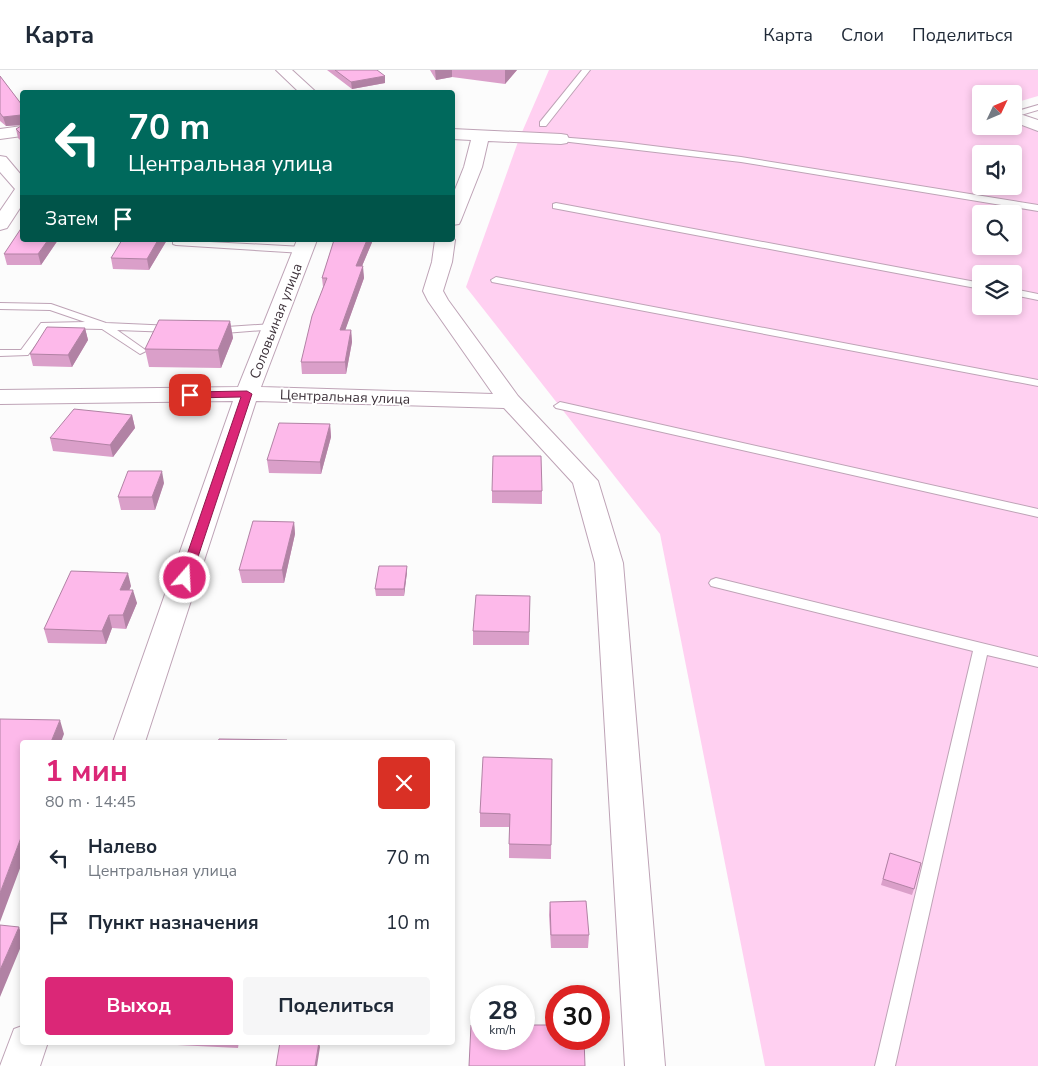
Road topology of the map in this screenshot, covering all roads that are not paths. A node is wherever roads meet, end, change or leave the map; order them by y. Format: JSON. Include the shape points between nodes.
{"nodes":[{"id":1,"x":282,"y":70,"type":"edge"},
{"id":2,"x":586,"y":70,"type":"edge"},
{"id":3,"x":306,"y":90,"type":"edge"},
{"id":4,"x":1038,"y":107,"type":"edge"},
{"id":5,"x":1022,"y":113,"type":"edge"},
{"id":6,"x":1022,"y":119,"type":"edge"},
{"id":7,"x":543,"y":124,"type":"dead end"},
{"id":8,"x":1038,"y":126,"type":"edge"},
{"id":9,"x":20,"y":131,"type":"edge"},
{"id":10,"x":0,"y":134,"type":"edge"},
{"id":11,"x":455,"y":134,"type":"edge"},
{"id":12,"x":480,"y":136,"type":"junction"},
{"id":13,"x":561,"y":139,"type":"joint"},
{"id":14,"x":0,"y":161,"type":"edge"},
{"id":15,"x":20,"y":184,"type":"edge"},
{"id":16,"x":20,"y":196,"type":"edge"},
{"id":17,"x":556,"y":206,"type":"dead end"},
{"id":18,"x":1038,"y":208,"type":"edge"},
{"id":19,"x":455,"y":212,"type":"edge"},
{"id":20,"x":0,"y":224,"type":"edge"},
{"id":21,"x":176,"y":242,"type":"dead end"},
{"id":22,"x":445,"y":242,"type":"edge"},
{"id":23,"x":305,"y":245,"type":"edge"},
{"id":24,"x":496,"y":280,"type":"dead end"},
{"id":25,"x":972,"y":284,"type":"edge"},
{"id":26,"x":1022,"y":294,"type":"edge"},
{"id":27,"x":1038,"y":297,"type":"edge"},
{"id":28,"x":0,"y":306,"type":"edge"},
{"id":29,"x":105,"y":326,"type":"junction"},
{"id":30,"x":273,"y":327,"type":"junction"},
{"id":31,"x":140,"y":351,"type":"dead end"},
{"id":32,"x":0,"y":353,"type":"edge"},
{"id":33,"x":1038,"y":383,"type":"edge"},
{"id":34,"x":247,"y":394,"type":"junction"},
{"id":35,"x":0,"y":397,"type":"edge"},
{"id":36,"x":510,"y":401,"type":"junction"},
{"id":37,"x":560,"y":406,"type":"dead end"},
{"id":38,"x":1038,"y":513,"type":"edge"},
{"id":39,"x":716,"y":583,"type":"dead end"},
{"id":40,"x":981,"y":648,"type":"junction"},
{"id":41,"x":1038,"y":662,"type":"edge"},
{"id":42,"x":130,"y":740,"type":"edge"},
{"id":43,"x":27,"y":1045,"type":"edge"},
{"id":44,"x":20,"y":1066,"type":"edge"},
{"id":45,"x":645,"y":1066,"type":"edge"},
{"id":46,"x":885,"y":1066,"type":"edge"}],
"edges":[{"from":1,"to":3,"type":"street"},
{"from":2,"to":7,"type":"lane"},
{"from":4,"to":5,"type":"lane"},
{"from":6,"to":8,"type":"street"},
{"from":9,"to":10,"type":"street"},
{"from":11,"to":12,"type":"street"},
{"from":12,"to":13,"type":"street"},
{"from":12,"to":19,"type":"street","via":[[475,162]]},
{"from":13,"to":18,"type":"lane","via":[[621,143]]},
{"from":14,"to":15,"type":"street"},
{"from":16,"to":20,"type":"street"},
{"from":17,"to":25,"type":"lane"},
{"from":21,"to":23,"type":"lane"},
{"from":22,"to":36,"type":"street","via":[[434,291]]},
{"from":23,"to":30,"type":"street","name":"Соловьиная улица"},
{"from":24,"to":33,"type":"lane"},
{"from":26,"to":27,"type":"lane"},
{"from":28,"to":29,"type":"lane","via":[[51,307]]},
{"from":29,"to":30,"type":"lane","via":[[216,332]]},
{"from":29,"to":31,"type":"lane"},
{"from":29,"to":32,"type":"lane","via":[[45,326],[24,353]]},
{"from":30,"to":34,"type":"street","name":"Соловьиная улица"},
{"from":34,"to":35,"type":"street","name":"Центральная улица"},
{"from":34,"to":36,"type":"street","name":"Центральная улица"},
{"from":34,"to":42,"type":"street","name":"Соловьиная улица"},
{"from":36,"to":45,"type":"street","via":[[585,480],[610,563]]},
{"from":37,"to":38,"type":"lane"},
{"from":39,"to":40,"type":"lane"},
{"from":40,"to":41,"type":"lane"},
{"from":40,"to":46,"type":"lane"},
{"from":43,"to":44,"type":"street"}]}
